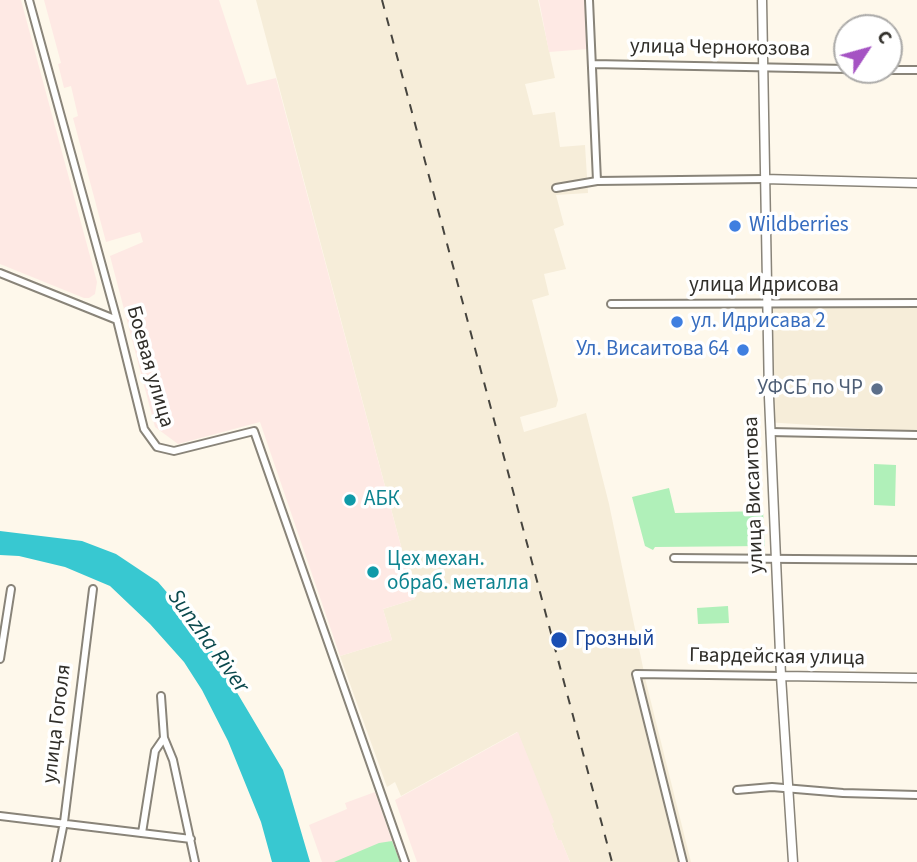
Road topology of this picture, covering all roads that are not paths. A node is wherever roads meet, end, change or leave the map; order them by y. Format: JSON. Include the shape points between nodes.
{"nodes":[{"id":1,"x":29,"y":0,"type":"edge"},
{"id":2,"x":589,"y":0,"type":"edge"},
{"id":3,"x":762,"y":0,"type":"edge"},
{"id":4,"x":593,"y":64,"type":"junction"},
{"id":5,"x":763,"y":68,"type":"junction"},
{"id":6,"x":833,"y":69,"type":"edge"},
{"id":7,"x":764,"y":180,"type":"junction"},
{"id":8,"x":597,"y":181,"type":"junction"},
{"id":9,"x":917,"y":183,"type":"edge"},
{"id":10,"x":556,"y":188,"type":"dead end"},
{"id":11,"x":0,"y":274,"type":"edge"},
{"id":12,"x":917,"y":303,"type":"edge"},
{"id":13,"x":611,"y":304,"type":"dead end"},
{"id":14,"x":768,"y":304,"type":"junction"},
{"id":15,"x":117,"y":320,"type":"junction"},
{"id":16,"x":770,"y":432,"type":"junction"},
{"id":17,"x":917,"y":435,"type":"edge"},
{"id":18,"x":674,"y":558,"type":"dead end"},
{"id":19,"x":775,"y":558,"type":"junction"},
{"id":20,"x":917,"y":560,"type":"edge"},
{"id":21,"x":10,"y":589,"type":"dead end"},
{"id":22,"x":93,"y":589,"type":"dead end"},
{"id":23,"x":0,"y":659,"type":"edge"},
{"id":24,"x":781,"y":676,"type":"junction"},
{"id":25,"x":917,"y":678,"type":"edge"},
{"id":26,"x":161,"y":696,"type":"dead end"},
{"id":27,"x":163,"y":738,"type":"junction"},
{"id":28,"x":788,"y":788,"type":"junction"},
{"id":29,"x":737,"y":790,"type":"dead end"},
{"id":30,"x":917,"y":794,"type":"edge"},
{"id":31,"x":0,"y":816,"type":"edge"},
{"id":32,"x":64,"y":822,"type":"junction"},
{"id":33,"x":142,"y":833,"type":"junction"},
{"id":34,"x":191,"y":839,"type":"junction"},
{"id":35,"x":56,"y":862,"type":"edge"},
{"id":36,"x":195,"y":862,"type":"edge"},
{"id":37,"x":405,"y":862,"type":"edge"},
{"id":38,"x":684,"y":862,"type":"edge"},
{"id":39,"x":793,"y":862,"type":"edge"}],
"edges":[{"from":1,"to":15,"type":"street","name":"Боевая улица"},
{"from":2,"to":4,"type":"street"},
{"from":3,"to":5,"type":"main road","name":"улица Висаитова"},
{"from":4,"to":5,"type":"street","name":"улица Чернокозова"},
{"from":4,"to":8,"type":"street"},
{"from":5,"to":6,"type":"street","name":"улица Чернокозова"},
{"from":5,"to":7,"type":"main road","name":"улица Висаитова"},
{"from":7,"to":8,"type":"street"},
{"from":7,"to":9,"type":"main road"},
{"from":7,"to":14,"type":"main road","name":"улица Висаитова"},
{"from":8,"to":10,"type":"street"},
{"from":11,"to":15,"type":"street"},
{"from":12,"to":14,"type":"street","name":"улица Идрисова"},
{"from":13,"to":14,"type":"street","name":"улица Идрисова"},
{"from":14,"to":16,"type":"main road","name":"улица Висаитова"},
{"from":15,"to":37,"type":"street","name":"Боевая улица","via":[[144,429],[157,447],[174,451],[254,431]]},
{"from":16,"to":17,"type":"street"},
{"from":16,"to":19,"type":"main road","name":"улица Висаитова"},
{"from":18,"to":19,"type":"street"},
{"from":19,"to":20,"type":"street"},
{"from":19,"to":24,"type":"main road","name":"улица Висаитова"},
{"from":21,"to":23,"type":"street"},
{"from":22,"to":32,"type":"street","name":"улица Гоголя"},
{"from":24,"to":25,"type":"main road","name":"Гвардейская улица"},
{"from":24,"to":28,"type":"main road","name":"улица Висаитова"},
{"from":24,"to":38,"type":"street","name":"Гвардейская улица","via":[[636,674]]},
{"from":26,"to":27,"type":"street"},
{"from":27,"to":33,"type":"street","via":[[155,751]]},
{"from":27,"to":34,"type":"street","via":[[173,760]]},
{"from":28,"to":29,"type":"street"},
{"from":28,"to":30,"type":"street"},
{"from":28,"to":39,"type":"main road","name":"улица Висаитова"},
{"from":31,"to":32,"type":"street"},
{"from":32,"to":33,"type":"street"},
{"from":32,"to":35,"type":"street","name":"улица Гоголя"},
{"from":33,"to":34,"type":"street"},
{"from":34,"to":36,"type":"street"}]}
